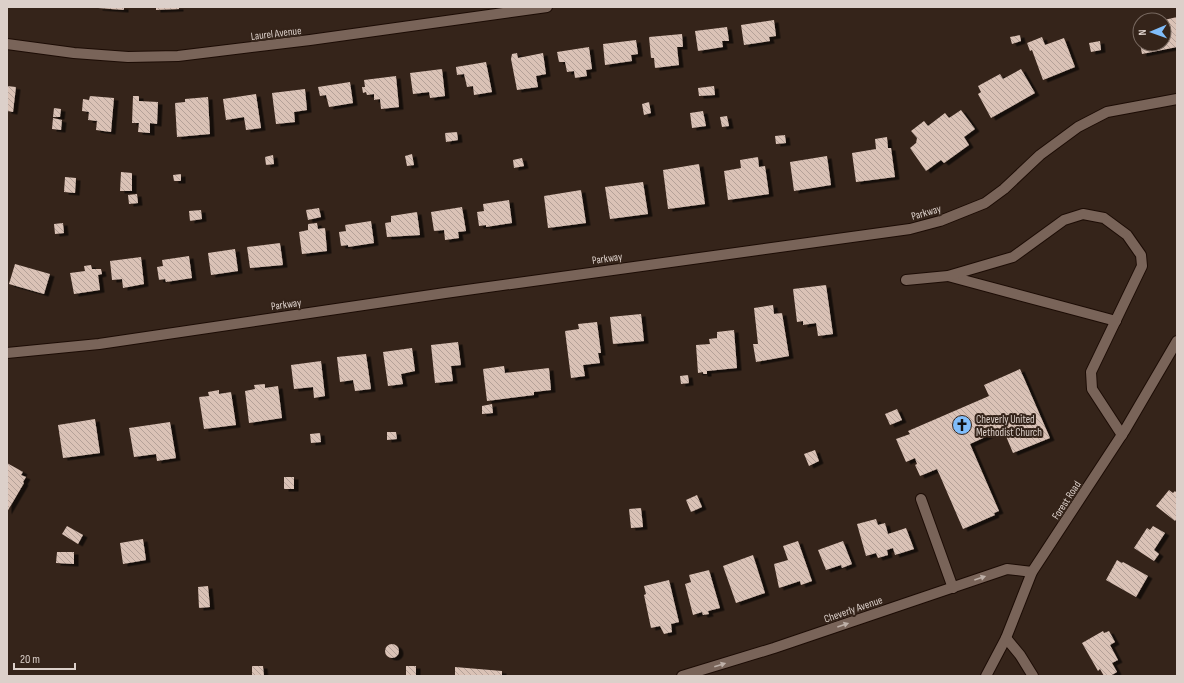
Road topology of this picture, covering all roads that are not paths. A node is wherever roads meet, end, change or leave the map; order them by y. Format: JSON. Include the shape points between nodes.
{"nodes":[{"id":1,"x":547,"y":7,"type":"edge"},
{"id":2,"x":7,"y":44,"type":"edge"},
{"id":3,"x":1177,"y":99,"type":"edge"},
{"id":4,"x":948,"y":276,"type":"junction"},
{"id":5,"x":906,"y":280,"type":"dead end"},
{"id":6,"x":1116,"y":321,"type":"junction"},
{"id":7,"x":1177,"y":342,"type":"edge"},
{"id":8,"x":7,"y":353,"type":"edge"},
{"id":9,"x":1122,"y":435,"type":"junction"},
{"id":10,"x":921,"y":499,"type":"dead end"},
{"id":11,"x":1032,"y":572,"type":"junction"},
{"id":12,"x":953,"y":588,"type":"junction"},
{"id":13,"x":1006,"y":638,"type":"junction"},
{"id":14,"x":682,"y":676,"type":"edge"},
{"id":15,"x":986,"y":676,"type":"edge"},
{"id":16,"x":1033,"y":676,"type":"edge"}],
"edges":[{"from":1,"to":2,"type":"street","name":"Laurel Avenue","via":[[178,56],[74,54]]},
{"from":3,"to":8,"type":"street","name":"Parkway","via":[[1107,112],[1078,127],[1040,155],[1004,190],[985,203],[940,221],[910,229],[99,344]]},
{"from":4,"to":5,"type":"street"},
{"from":4,"to":6,"type":"street"},
{"from":4,"to":6,"type":"street","via":[[1013,257],[1064,220],[1083,214],[1104,218],[1127,235],[1141,255],[1142,266]]},
{"from":6,"to":9,"type":"street","via":[[1091,372],[1092,389]]},
{"from":7,"to":9,"type":"street","name":"Forest Road"},
{"from":9,"to":11,"type":"street","name":"Forest Road"},
{"from":10,"to":12,"type":"street"},
{"from":12,"to":11,"type":"street","name":"Cheverly Avenue","one_way":true,"via":[[1007,569]]},
{"from":11,"to":13,"type":"street","name":"Forest Road"},
{"from":14,"to":12,"type":"street","name":"Cheverly Avenue","one_way":true},
{"from":13,"to":15,"type":"street","name":"Forest Road"},
{"from":13,"to":16,"type":"street"}]}
